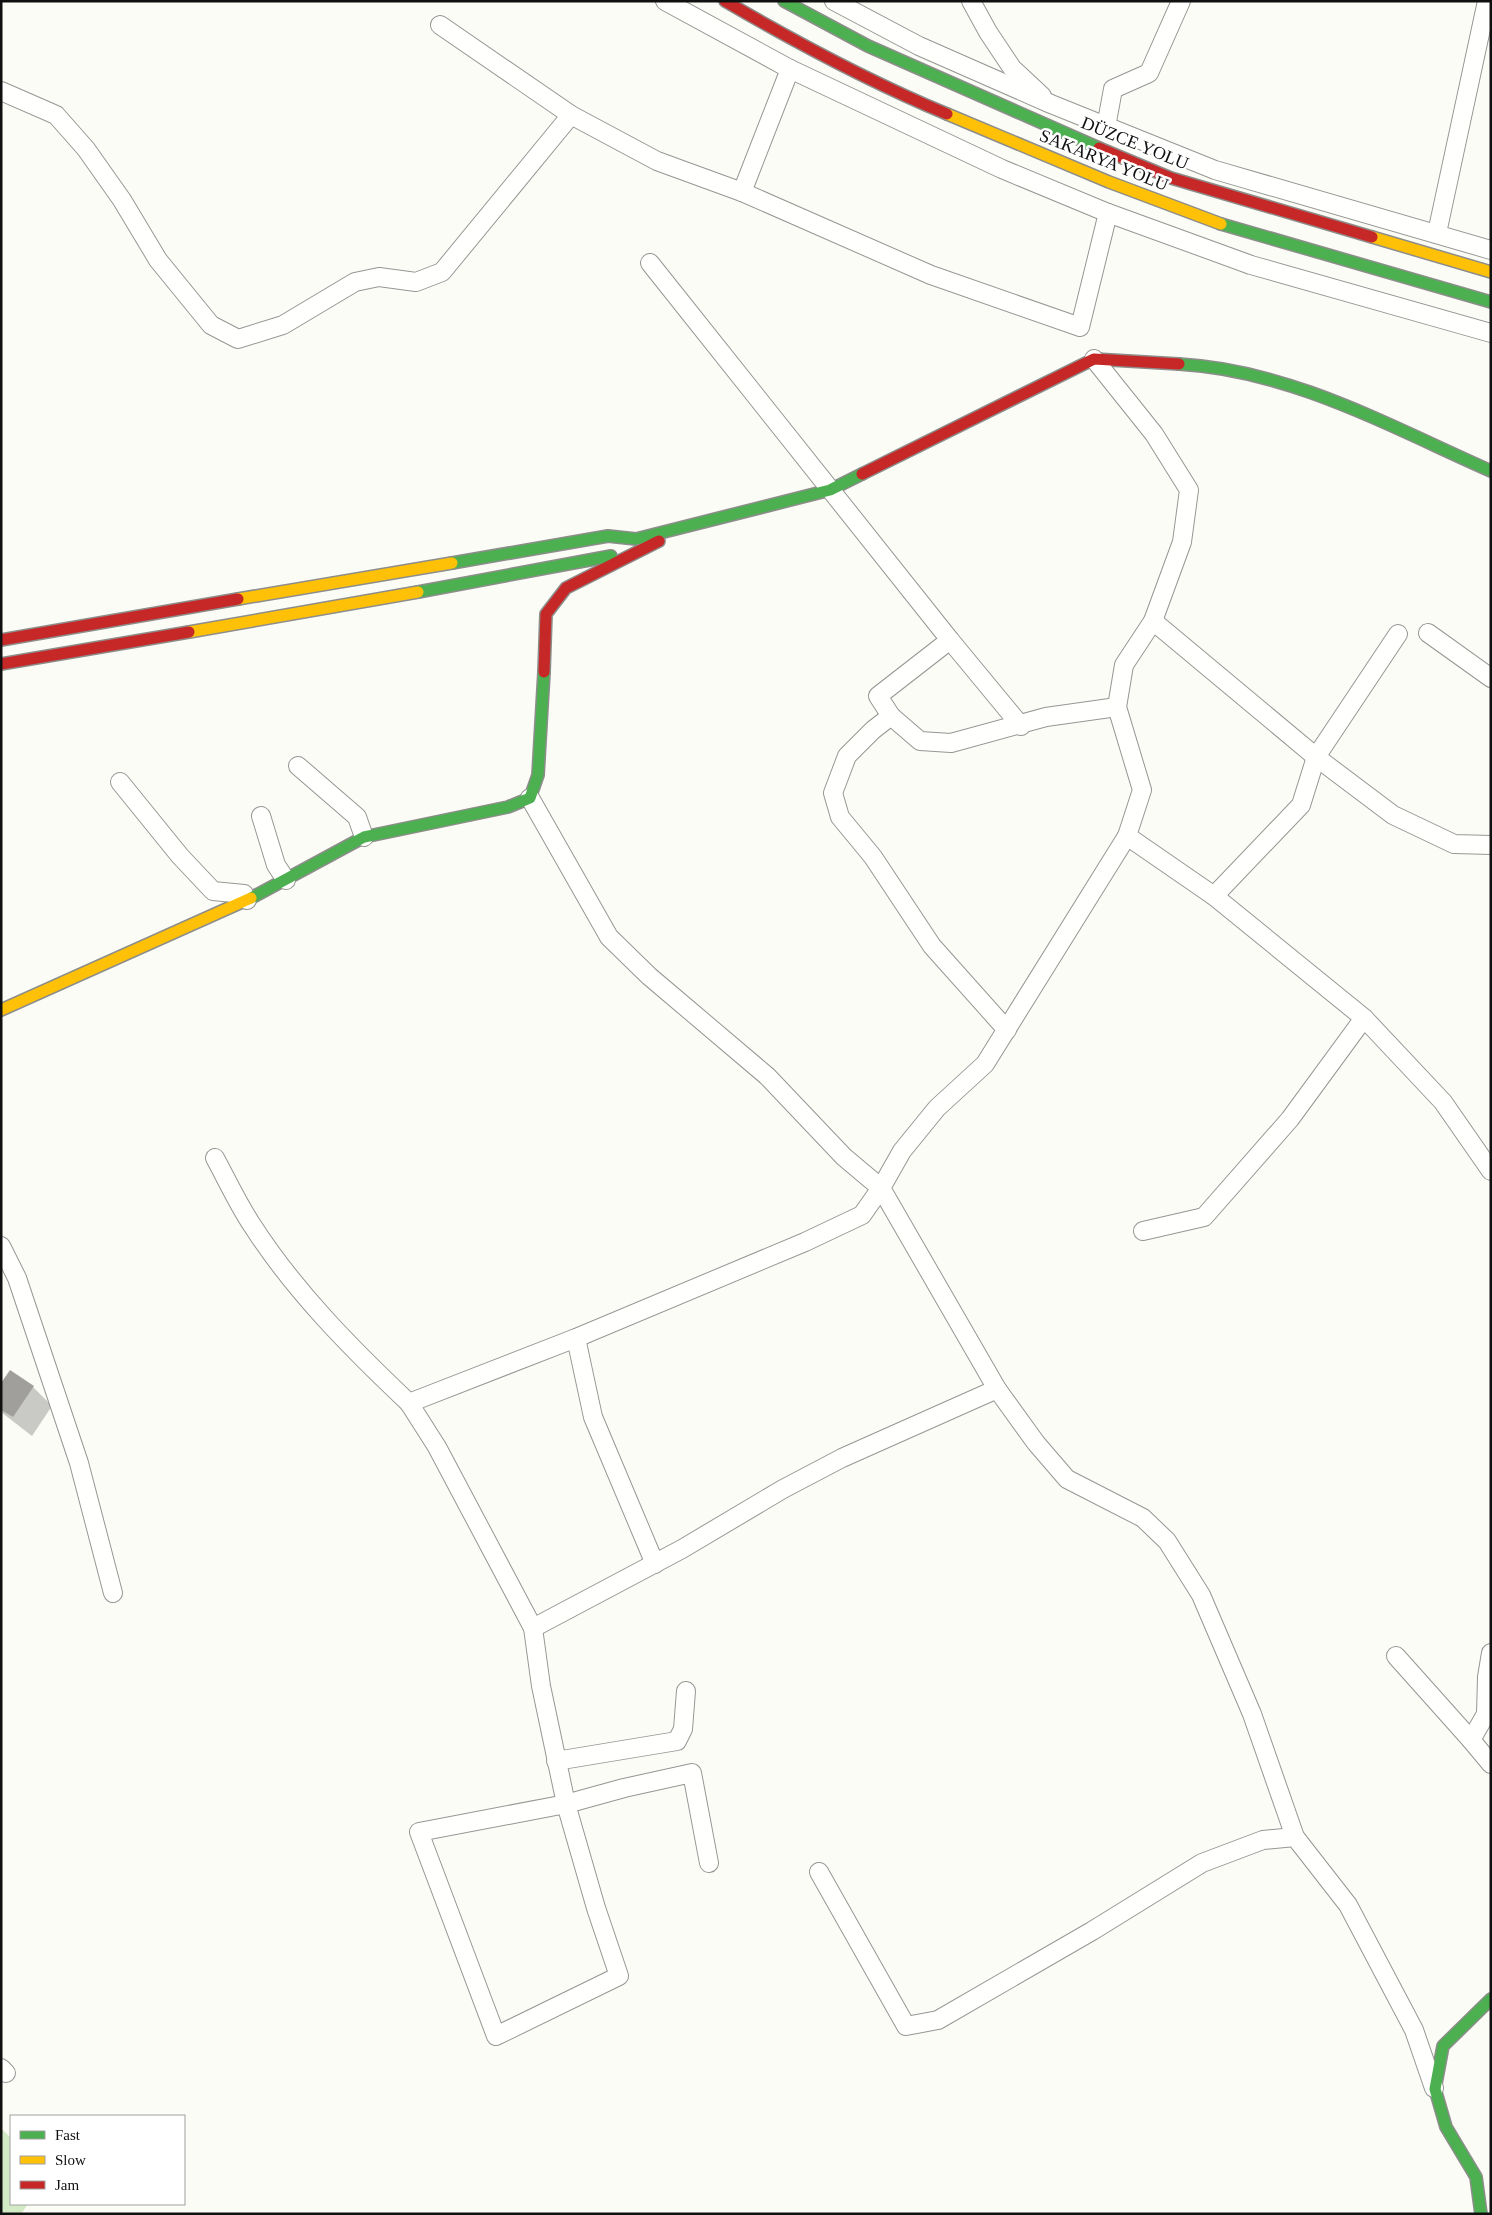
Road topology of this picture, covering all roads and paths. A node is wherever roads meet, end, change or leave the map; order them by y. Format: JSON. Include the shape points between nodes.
{"nodes":[{"id":1,"x":665,"y":1,"type":"edge"},
{"id":2,"x":725,"y":1,"type":"edge"},
{"id":3,"x":784,"y":1,"type":"edge"},
{"id":4,"x":834,"y":1,"type":"edge"},
{"id":5,"x":972,"y":1,"type":"edge"},
{"id":6,"x":1181,"y":1,"type":"edge"},
{"id":7,"x":1487,"y":1,"type":"edge"},
{"id":8,"x":440,"y":25,"type":"dead end"},
{"id":9,"x":790,"y":69,"type":"junction"},
{"id":10,"x":1,"y":91,"type":"edge"},
{"id":11,"x":1051,"y":104,"type":"junction"},
{"id":12,"x":571,"y":115,"type":"junction"},
{"id":13,"x":1106,"y":127,"type":"junction"},
{"id":14,"x":742,"y":192,"type":"junction"},
{"id":15,"x":1108,"y":213,"type":"junction"},
{"id":16,"x":1437,"y":233,"type":"junction"},
{"id":17,"x":1491,"y":250,"type":"edge"},
{"id":18,"x":650,"y":263,"type":"dead end"},
{"id":19,"x":1491,"y":272,"type":"edge"},
{"id":20,"x":1491,"y":302,"type":"edge"},
{"id":21,"x":1491,"y":333,"type":"edge"},
{"id":22,"x":1094,"y":359,"type":"junction"},
{"id":23,"x":1491,"y":471,"type":"edge"},
{"id":24,"x":830,"y":490,"type":"junction"},
{"id":25,"x":683,"y":528,"type":"junction"},
{"id":26,"x":636,"y":539,"type":"junction"},
{"id":27,"x":1153,"y":621,"type":"junction"},
{"id":28,"x":1428,"y":633,"type":"dead end"},
{"id":29,"x":1398,"y":634,"type":"dead end"},
{"id":30,"x":1,"y":640,"type":"edge"},
{"id":31,"x":950,"y":640,"type":"junction"},
{"id":32,"x":1,"y":664,"type":"edge"},
{"id":33,"x":1491,"y":678,"type":"edge"},
{"id":34,"x":1117,"y":707,"type":"junction"},
{"id":35,"x":891,"y":716,"type":"junction"},
{"id":36,"x":1021,"y":726,"type":"junction"},
{"id":37,"x":1316,"y":757,"type":"junction"},
{"id":38,"x":298,"y":766,"type":"dead end"},
{"id":39,"x":120,"y":782,"type":"dead end"},
{"id":40,"x":530,"y":798,"type":"junction"},
{"id":41,"x":261,"y":816,"type":"dead end"},
{"id":42,"x":1128,"y":836,"type":"junction"},
{"id":43,"x":364,"y":837,"type":"junction"},
{"id":44,"x":1491,"y":845,"type":"edge"},
{"id":45,"x":286,"y":880,"type":"junction"},
{"id":46,"x":1214,"y":896,"type":"junction"},
{"id":47,"x":248,"y":900,"type":"junction"},
{"id":48,"x":1,"y":1010,"type":"edge"},
{"id":49,"x":1364,"y":1018,"type":"junction"},
{"id":50,"x":1007,"y":1030,"type":"junction"},
{"id":51,"x":215,"y":1158,"type":"dead end"},
{"id":52,"x":1491,"y":1172,"type":"edge"},
{"id":53,"x":881,"y":1188,"type":"junction"},
{"id":54,"x":1143,"y":1231,"type":"dead end"},
{"id":55,"x":1,"y":1246,"type":"edge"},
{"id":56,"x":576,"y":1338,"type":"junction"},
{"id":57,"x":997,"y":1390,"type":"junction"},
{"id":58,"x":409,"y":1403,"type":"junction"},
{"id":59,"x":654,"y":1564,"type":"junction"},
{"id":60,"x":113,"y":1593,"type":"dead end"},
{"id":61,"x":533,"y":1628,"type":"junction"},
{"id":62,"x":1491,"y":1653,"type":"edge"},
{"id":63,"x":1396,"y":1656,"type":"dead end"},
{"id":64,"x":686,"y":1691,"type":"dead end"},
{"id":65,"x":1471,"y":1740,"type":"junction"},
{"id":66,"x":556,"y":1761,"type":"junction"},
{"id":67,"x":1491,"y":1764,"type":"edge"},
{"id":68,"x":566,"y":1804,"type":"junction"},
{"id":69,"x":1295,"y":1837,"type":"junction"},
{"id":70,"x":709,"y":1863,"type":"dead end"},
{"id":71,"x":819,"y":1872,"type":"dead end"},
{"id":72,"x":1491,"y":1999,"type":"edge"},
{"id":73,"x":1435,"y":2089,"type":"junction"},
{"id":74,"x":1481,"y":2214,"type":"edge"}],
"edges":[{"from":1,"to":9,"type":"street"},
{"from":2,"to":20,"type":"main road","name":"SAKARYA YOLU","via":[[795,42],[898,93],[1109,182],[1224,225]]},
{"from":3,"to":19,"type":"main road","name":"DÜZCE YOLU","via":[[868,46],[1171,178]]},
{"from":4,"to":11,"type":"street","via":[[919,46]]},
{"from":5,"to":11,"type":"street","via":[[1012,68]]},
{"from":6,"to":13,"type":"street","via":[[1150,73],[1113,89]]},
{"from":7,"to":16,"type":"street"},
{"from":8,"to":12,"type":"street"},
{"from":9,"to":14,"type":"street"},
{"from":9,"to":15,"type":"street","via":[[1002,169]]},
{"from":10,"to":12,"type":"street","via":[[56,115],[86,149],[122,200],[158,260],[211,325],[238,340],[283,325],[355,282],[379,277],[416,282],[442,272]]},
{"from":11,"to":13,"type":"street"},
{"from":12,"to":14,"type":"street","via":[[658,162]]},
{"from":13,"to":16,"type":"street","via":[[1215,170]]},
{"from":14,"to":15,"type":"street","via":[[931,275],[1080,327]]},
{"from":15,"to":21,"type":"street","via":[[1251,265]]},
{"from":16,"to":17,"type":"street"},
{"from":18,"to":24,"type":"street"},
{"from":22,"to":23,"type":"main road","via":[[1203,366],[1300,387]]},
{"from":22,"to":24,"type":"main road"},
{"from":22,"to":27,"type":"street","via":[[1154,434],[1189,490],[1182,542]]},
{"from":24,"to":25,"type":"main road"},
{"from":24,"to":31,"type":"street"},
{"from":25,"to":26,"type":"main road"},
{"from":25,"to":40,"type":"main road","via":[[566,588],[546,614],[544,717],[538,775]]},
{"from":26,"to":30,"type":"main road","via":[[608,536]]},
{"from":26,"to":32,"type":"main road","via":[[613,555],[351,605]]},
{"from":27,"to":34,"type":"street","via":[[1124,665]]},
{"from":27,"to":37,"type":"street"},
{"from":28,"to":33,"type":"street"},
{"from":29,"to":37,"type":"street"},
{"from":31,"to":35,"type":"street","via":[[878,696]]},
{"from":31,"to":36,"type":"street"},
{"from":34,"to":36,"type":"street","via":[[1046,717]]},
{"from":34,"to":42,"type":"street","via":[[1142,790]]},
{"from":35,"to":36,"type":"street","via":[[920,740],[951,743]]},
{"from":35,"to":50,"type":"street","via":[[847,756],[833,793],[840,817],[873,857],[932,946]]},
{"from":37,"to":44,"type":"street","via":[[1393,814],[1454,844]]},
{"from":37,"to":46,"type":"street","via":[[1301,805]]},
{"from":38,"to":43,"type":"street","via":[[357,817]]},
{"from":39,"to":47,"type":"street","via":[[180,856],[213,890],[244,894]]},
{"from":40,"to":43,"type":"main road","via":[[508,807]]},
{"from":40,"to":53,"type":"street","via":[[609,937],[649,976],[767,1076],[844,1157]]},
{"from":41,"to":45,"type":"street","via":[[276,865]]},
{"from":42,"to":46,"type":"street"},
{"from":42,"to":50,"type":"street"},
{"from":43,"to":45,"type":"main road"},
{"from":45,"to":47,"type":"main road"},
{"from":46,"to":49,"type":"street"},
{"from":47,"to":48,"type":"main road"},
{"from":49,"to":52,"type":"street","via":[[1443,1102]]},
{"from":49,"to":54,"type":"street","via":[[1290,1119],[1204,1217]]},
{"from":50,"to":53,"type":"street","via":[[985,1064],[937,1108],[902,1151]]},
{"from":51,"to":58,"type":"street","via":[[252,1225],[304,1294],[347,1344]]},
{"from":53,"to":56,"type":"street","via":[[862,1215]]},
{"from":53,"to":57,"type":"street"},
{"from":55,"to":60,"type":"street","via":[[17,1278],[80,1463]]},
{"from":56,"to":58,"type":"street"},
{"from":56,"to":59,"type":"street","via":[[593,1417]]},
{"from":57,"to":59,"type":"street","via":[[842,1458]]},
{"from":57,"to":69,"type":"street","via":[[1067,1479],[1143,1518],[1167,1541],[1201,1595],[1252,1714]]},
{"from":58,"to":61,"type":"street","via":[[437,1447]]},
{"from":59,"to":61,"type":"street"},
{"from":61,"to":66,"type":"street"},
{"from":62,"to":65,"type":"street","via":[[1486,1714]]},
{"from":63,"to":65,"type":"street"},
{"from":64,"to":66,"type":"street","via":[[683,1730],[676,1741]]},
{"from":65,"to":67,"type":"street"},
{"from":66,"to":68,"type":"street"},
{"from":68,"to":68,"type":"street","via":[[419,1832],[496,2036],[618,1976]]},
{"from":68,"to":70,"type":"street","via":[[692,1773]]},
{"from":69,"to":71,"type":"street","via":[[1263,1840],[1202,1863],[938,2020],[906,2026]]},
{"from":69,"to":73,"type":"street","via":[[1348,1905],[1414,2030]]},
{"from":72,"to":73,"type":"main road","via":[[1444,2046]]},
{"from":73,"to":74,"type":"main road","via":[[1446,2127],[1476,2177]]}]}
